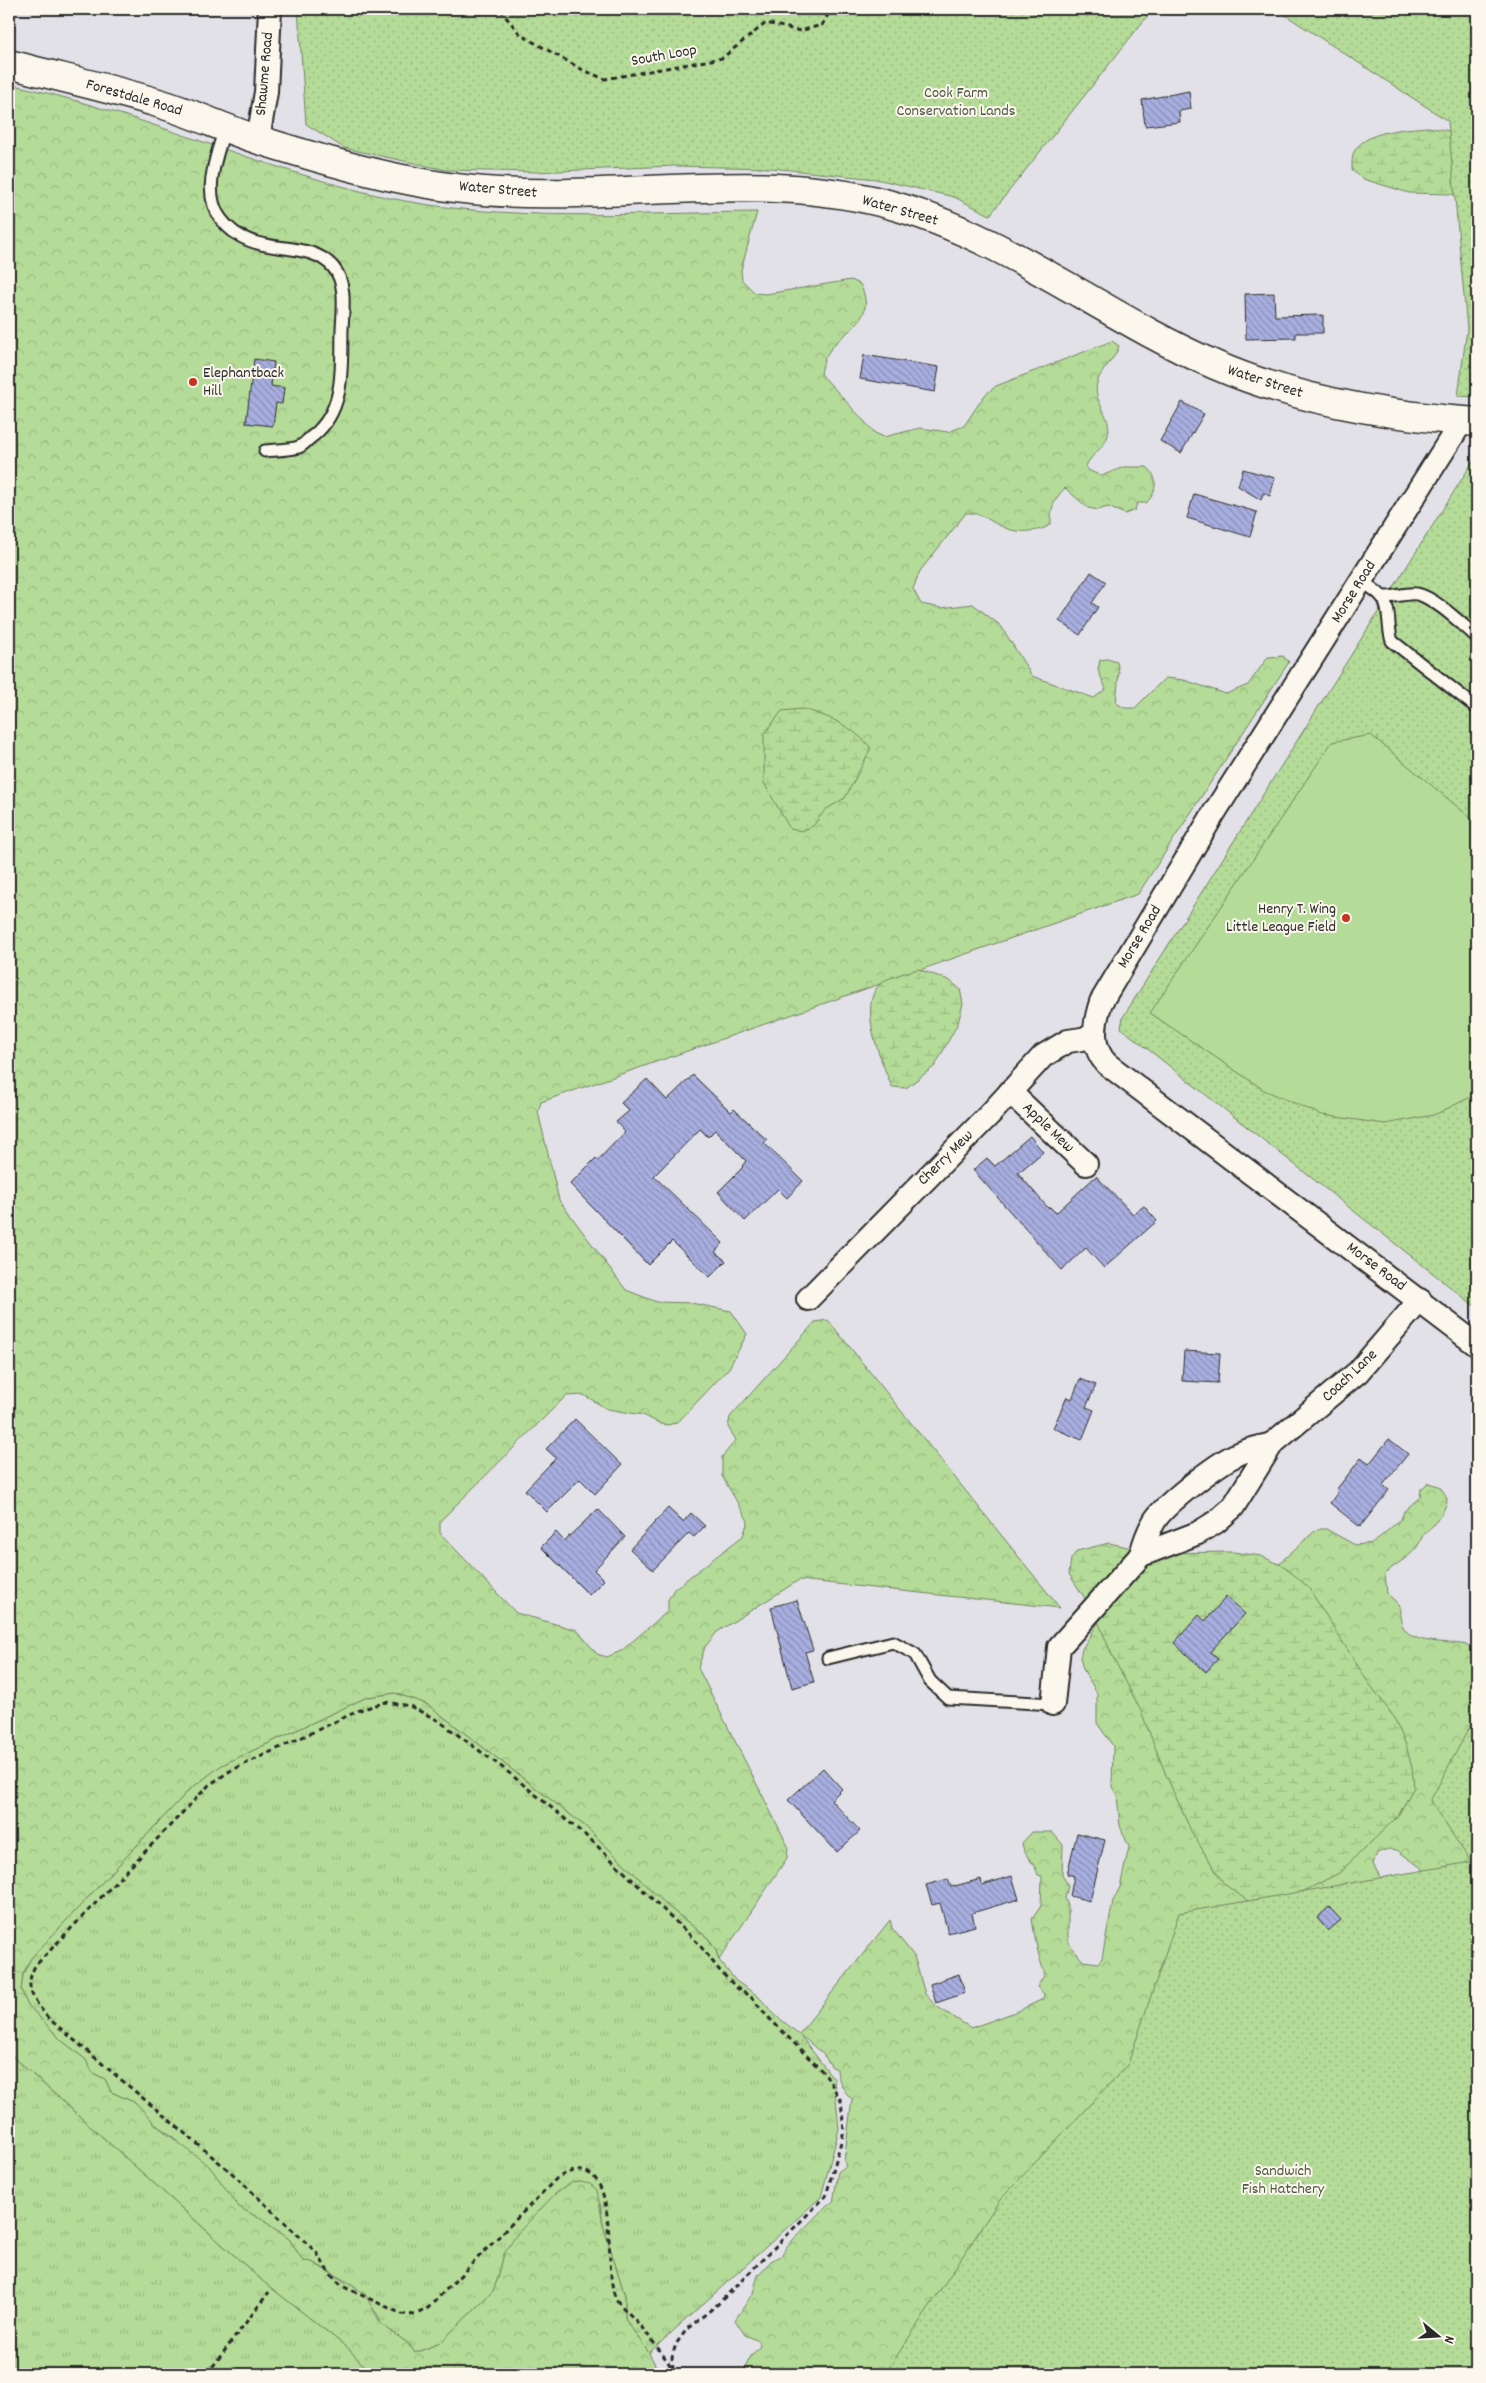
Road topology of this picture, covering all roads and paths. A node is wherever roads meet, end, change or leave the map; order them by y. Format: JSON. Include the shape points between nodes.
{"nodes":[{"id":1,"x":270,"y":9,"type":"edge"},
{"id":2,"x":502,"y":9,"type":"edge"},
{"id":3,"x":831,"y":9,"type":"edge"},
{"id":4,"x":9,"y":64,"type":"edge"},
{"id":5,"x":225,"y":128,"type":"junction"},
{"id":6,"x":258,"y":140,"type":"junction"},
{"id":7,"x":1470,"y":421,"type":"edge"},
{"id":8,"x":265,"y":451,"type":"dead end"},
{"id":9,"x":1360,"y":580,"type":"junction"},
{"id":10,"x":1382,"y":597,"type":"junction"},
{"id":11,"x":1477,"y":637,"type":"edge"},
{"id":12,"x":1477,"y":708,"type":"edge"},
{"id":13,"x":1095,"y":1037,"type":"junction"},
{"id":14,"x":1010,"y":1092,"type":"junction"},
{"id":15,"x":1086,"y":1164,"type":"dead end"},
{"id":16,"x":808,"y":1299,"type":"dead end"},
{"id":17,"x":1420,"y":1300,"type":"junction"},
{"id":18,"x":1477,"y":1345,"type":"edge"},
{"id":19,"x":1272,"y":1444,"type":"junction"},
{"id":20,"x":1141,"y":1556,"type":"junction"},
{"id":21,"x":828,"y":1658,"type":"dead end"},
{"id":22,"x":1053,"y":1704,"type":"joint"},
{"id":23,"x":269,"y":2292,"type":"dead end"},
{"id":24,"x":672,"y":2369,"type":"junction"},
{"id":25,"x":207,"y":2374,"type":"edge"},
{"id":26,"x":676,"y":2374,"type":"edge"}],
"edges":[{"from":1,"to":6,"type":"street","name":"Shawme Road","via":[[266,92]]},
{"from":2,"to":3,"type":"path","name":"South Loop","via":[[522,35],[605,79],[722,58],[766,23],[800,31],[822,25]]},
{"from":4,"to":5,"type":"main road","name":"Forestdale Road","via":[[160,104]]},
{"from":5,"to":6,"type":"main road","name":"Forestdale Road"},
{"from":5,"to":8,"type":"lane","via":[[211,190],[220,218],[246,240],[262,246],[313,253],[340,275],[343,295],[340,395],[331,416],[319,431],[299,446]]},
{"from":6,"to":7,"type":"main road","name":"Water Street","via":[[353,167],[482,191],[562,195],[744,187],[825,193],[881,202],[984,240],[1179,347],[1251,380],[1358,408]]},
{"from":7,"to":9,"type":"street","name":"Morse Road"},
{"from":9,"to":10,"type":"lane"},
{"from":9,"to":13,"type":"street","name":"Morse Road","via":[[1214,813],[1101,1002]]},
{"from":10,"to":11,"type":"lane","via":[[1416,594],[1426,597]]},
{"from":10,"to":12,"type":"lane","via":[[1388,612],[1388,631],[1392,641]]},
{"from":13,"to":14,"type":"street","name":"Cherry Mew","via":[[1068,1041],[1043,1056]]},
{"from":13,"to":17,"type":"street","name":"Morse Road","via":[[1099,1056],[1107,1064]]},
{"from":14,"to":15,"type":"street","name":"Apple Mew"},
{"from":14,"to":16,"type":"street","name":"Cherry Mew"},
{"from":17,"to":18,"type":"street","name":"Morse Road"},
{"from":17,"to":19,"type":"street","name":"Coach Lane","via":[[1358,1372]]},
{"from":19,"to":20,"type":"street","name":"Coach Lane","via":[[1233,1507],[1216,1522],[1198,1533]]},
{"from":19,"to":20,"type":"street","name":"Coach Lane","via":[[1226,1460],[1168,1506],[1155,1519]]},
{"from":20,"to":22,"type":"street","name":"Coach Lane","via":[[1059,1647]]},
{"from":21,"to":22,"type":"lane","via":[[894,1642],[915,1654],[930,1681],[948,1698]]},
{"from":23,"to":25,"type":"path"},
{"from":24,"to":24,"type":"path","via":[[676,2344],[687,2329],[718,2304],[826,2196],[844,2131],[841,2101],[826,2075],[752,1998],[720,1971],[698,1943],[643,1888],[584,1834],[439,1721],[410,1706],[386,1702],[360,1710],[230,1771],[209,1785],[35,1966],[29,1976],[29,1989],[48,2018],[233,2174],[317,2253],[329,2273],[342,2286],[402,2314],[416,2314],[428,2308],[557,2178],[571,2171],[586,2172],[598,2181],[605,2197],[616,2299]]},
{"from":24,"to":26,"type":"path"}]}
